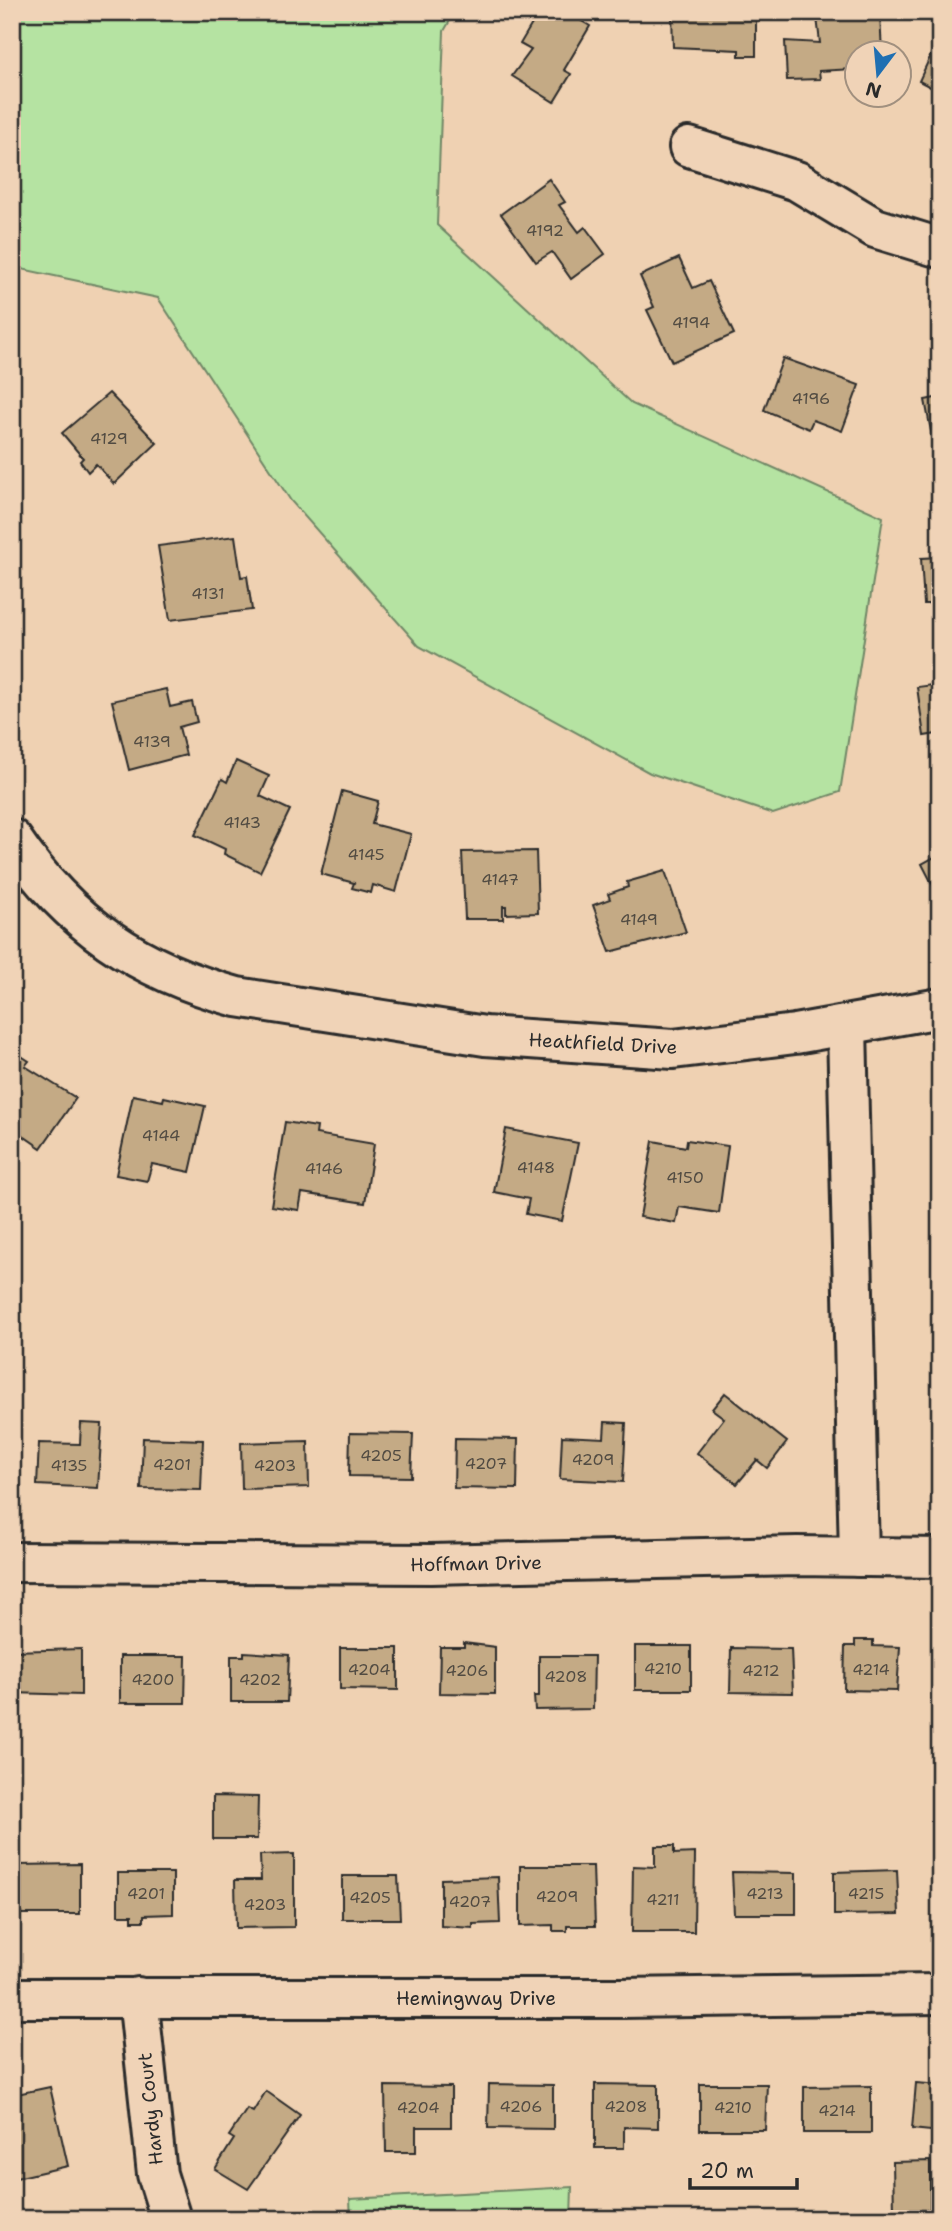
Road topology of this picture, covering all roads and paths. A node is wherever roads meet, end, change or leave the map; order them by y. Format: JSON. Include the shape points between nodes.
{"nodes":[{"id":1,"x":689,"y":146,"type":"dead end"},
{"id":2,"x":940,"y":248,"type":"edge"},
{"id":3,"x":12,"y":839,"type":"edge"},
{"id":4,"x":940,"y":1009,"type":"edge"},
{"id":5,"x":847,"y":1026,"type":"junction"},
{"id":6,"x":859,"y":1557,"type":"junction"},
{"id":7,"x":940,"y":1558,"type":"edge"},
{"id":8,"x":12,"y":1562,"type":"edge"},
{"id":9,"x":940,"y":1994,"type":"edge"},
{"id":10,"x":138,"y":1997,"type":"junction"},
{"id":11,"x":12,"y":1998,"type":"edge"},
{"id":12,"x":171,"y":2219,"type":"edge"}],
"edges":[{"from":1,"to":2,"type":"street","via":[[797,181],[875,228]]},
{"from":3,"to":5,"type":"street","name":"Heathfield Drive","via":[[66,905],[107,940],[155,968],[237,997],[485,1036],[619,1047],[673,1049]]},
{"from":4,"to":5,"type":"street","name":"Heathfield Drive"},
{"from":5,"to":6,"type":"street"},
{"from":6,"to":7,"type":"street","name":"Hoffman Drive"},
{"from":6,"to":8,"type":"street","name":"Hoffman Drive","via":[[431,1564]]},
{"from":9,"to":10,"type":"street","name":"Hemingway Drive"},
{"from":10,"to":11,"type":"street","name":"Hemingway Drive"},
{"from":10,"to":12,"type":"street","name":"Hardy Court","via":[[157,2174]]}]}
